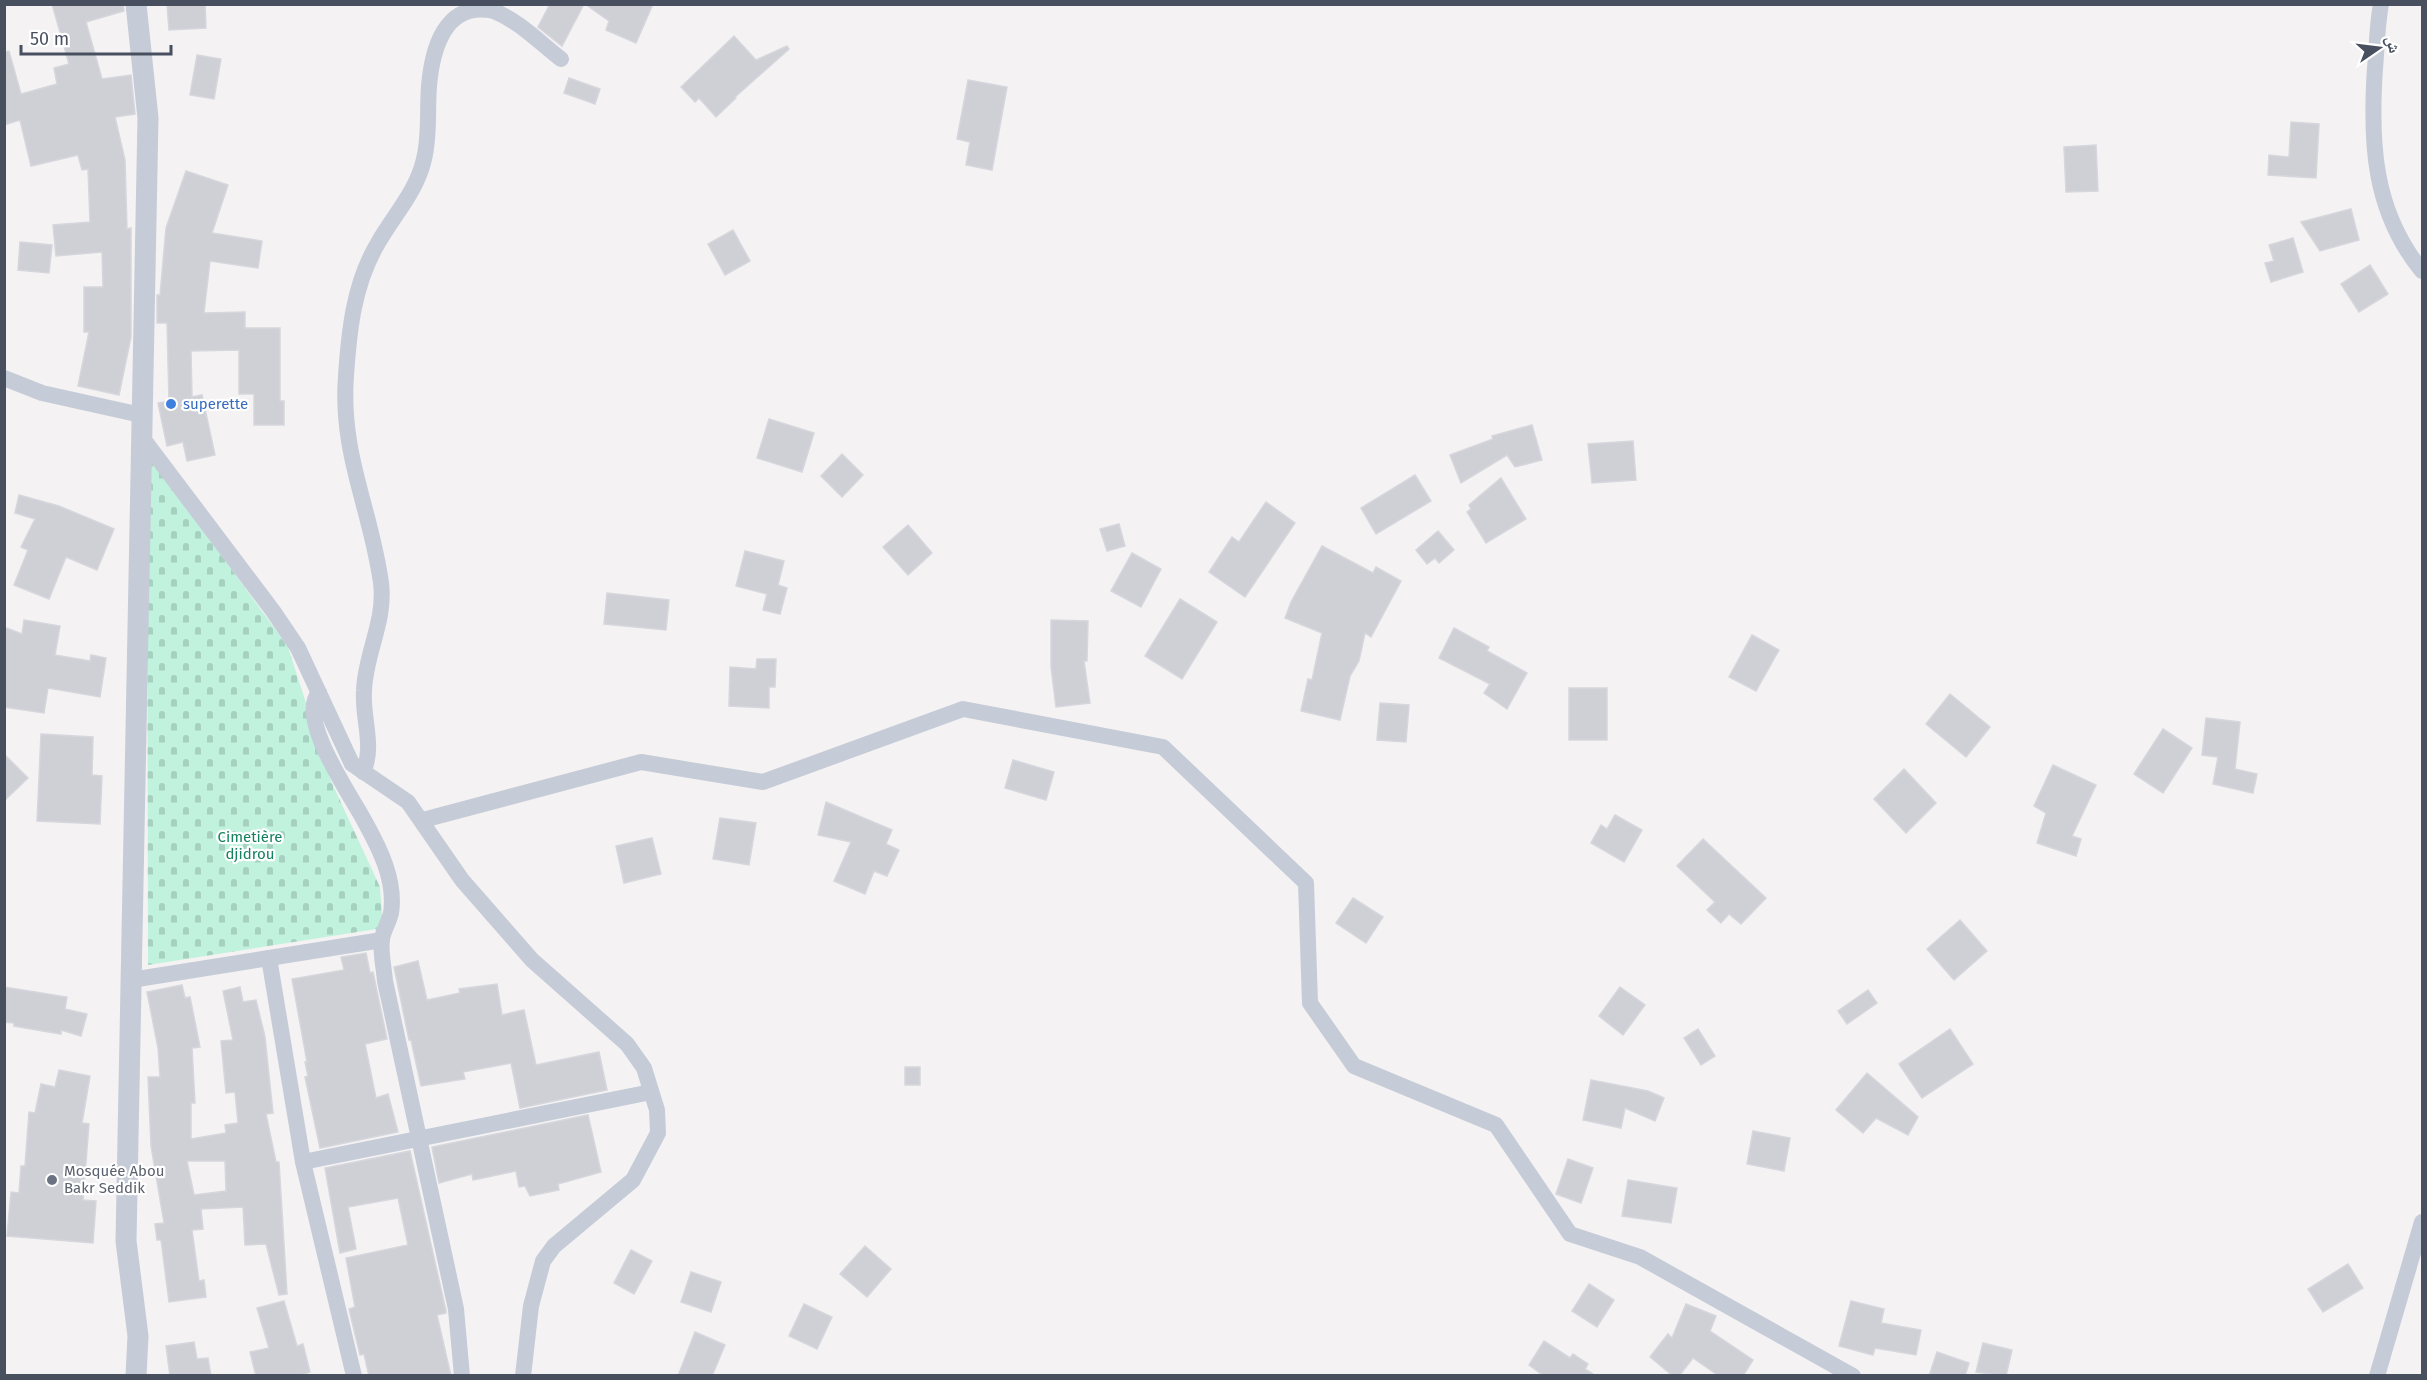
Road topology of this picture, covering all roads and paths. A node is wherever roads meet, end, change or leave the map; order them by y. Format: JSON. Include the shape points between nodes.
{"nodes":[{"id":1,"x":136,"y":4,"type":"edge"},
{"id":2,"x":2381,"y":4,"type":"edge"},
{"id":3,"x":491,"y":7,"type":"edge"},
{"id":4,"x":561,"y":59,"type":"dead end"},
{"id":5,"x":2422,"y":271,"type":"edge"},
{"id":6,"x":4,"y":378,"type":"edge"},
{"id":7,"x":141,"y":415,"type":"junction"},
{"id":8,"x":141,"y":436,"type":"junction"},
{"id":9,"x":319,"y":693,"type":"junction"},
{"id":10,"x":363,"y":772,"type":"junction"},
{"id":11,"x":423,"y":820,"type":"junction"},
{"id":12,"x":382,"y":940,"type":"junction"},
{"id":13,"x":269,"y":958,"type":"junction"},
{"id":14,"x":131,"y":980,"type":"junction"},
{"id":15,"x":651,"y":1092,"type":"junction"},
{"id":16,"x":420,"y":1139,"type":"junction"},
{"id":17,"x":303,"y":1162,"type":"junction"},
{"id":18,"x":2422,"y":1222,"type":"edge"},
{"id":19,"x":136,"y":1376,"type":"edge"},
{"id":20,"x":354,"y":1376,"type":"edge"},
{"id":21,"x":462,"y":1376,"type":"edge"},
{"id":22,"x":523,"y":1376,"type":"edge"},
{"id":23,"x":1853,"y":1376,"type":"edge"},
{"id":24,"x":2377,"y":1376,"type":"edge"}],
"edges":[{"from":1,"to":7,"type":"street","via":[[148,118]]},
{"from":2,"to":5,"type":"street","via":[[2372,108],[2373,156],[2381,196],[2410,256]]},
{"from":3,"to":4,"type":"street"},
{"from":3,"to":10,"type":"street","via":[[471,7],[452,16],[440,31],[432,60],[424,160],[416,183],[363,271],[355,302],[345,378],[347,440],[379,570],[382,598],[381,618],[365,673],[369,761]]},
{"from":6,"to":7,"type":"street","via":[[42,393]]},
{"from":7,"to":8,"type":"street"},
{"from":8,"to":9,"type":"street","via":[[273,611],[298,648]]},
{"from":8,"to":14,"type":"street"},
{"from":9,"to":10,"type":"street","via":[[344,751]]},
{"from":9,"to":12,"type":"street","via":[[314,713],[323,743],[385,862],[391,913]]},
{"from":10,"to":11,"type":"street","via":[[399,795]]},
{"from":11,"to":15,"type":"street","via":[[462,880],[532,960],[627,1044],[644,1068]]},
{"from":11,"to":23,"type":"street","via":[[641,762],[763,782],[963,709],[1163,747],[1306,883],[1310,1003],[1354,1066],[1496,1125],[1570,1234],[1640,1257]]},
{"from":12,"to":13,"type":"street"},
{"from":12,"to":16,"type":"street","via":[[385,981]]},
{"from":13,"to":14,"type":"street"},
{"from":13,"to":17,"type":"street"},
{"from":14,"to":19,"type":"street","via":[[126,1240],[138,1336]]},
{"from":15,"to":16,"type":"street"},
{"from":15,"to":22,"type":"street","via":[[658,1133],[633,1180],[559,1241],[543,1261],[531,1306]]},
{"from":16,"to":17,"type":"street"},
{"from":16,"to":21,"type":"street","via":[[456,1309]]},
{"from":17,"to":20,"type":"street"},
{"from":18,"to":24,"type":"street"}]}
